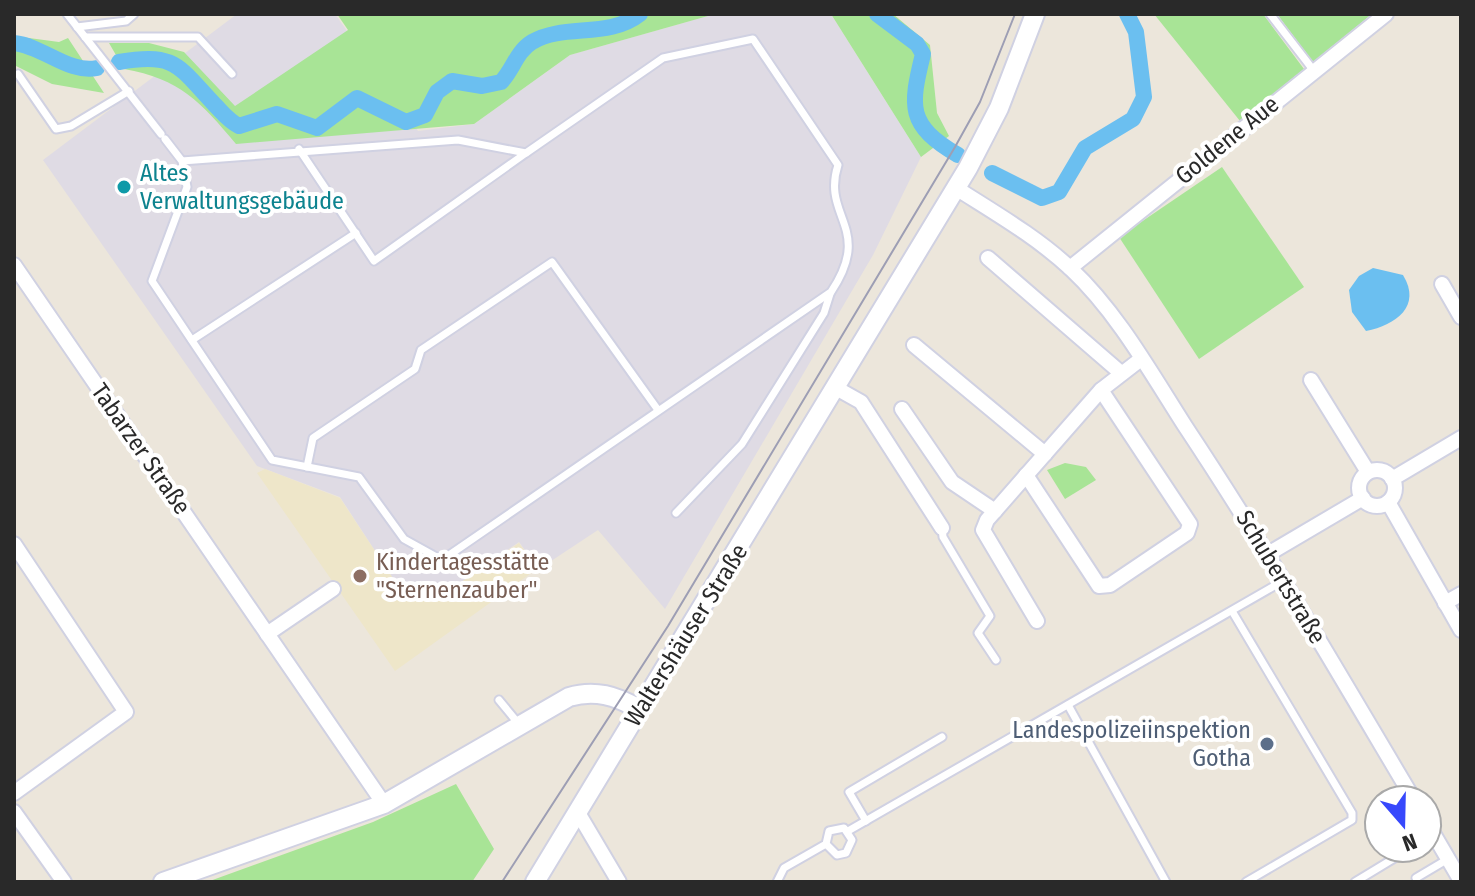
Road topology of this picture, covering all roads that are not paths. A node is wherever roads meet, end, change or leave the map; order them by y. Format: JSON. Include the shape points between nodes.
{"nodes":[{"id":1,"x":67,"y":14,"type":"edge"},
{"id":2,"x":134,"y":14,"type":"edge"},
{"id":3,"x":1270,"y":14,"type":"edge"},
{"id":4,"x":1386,"y":14,"type":"edge"},
{"id":5,"x":1034,"y":15,"type":"edge"},
{"id":6,"x":77,"y":27,"type":"junction"},
{"id":7,"x":85,"y":37,"type":"junction"},
{"id":8,"x":1314,"y":71,"type":"junction"},
{"id":9,"x":18,"y":74,"type":"dead end"},
{"id":10,"x":232,"y":74,"type":"dead end"},
{"id":11,"x":129,"y":91,"type":"junction"},
{"id":12,"x":299,"y":149,"type":"junction"},
{"id":13,"x":526,"y":153,"type":"junction"},
{"id":14,"x":182,"y":161,"type":"junction"},
{"id":15,"x":956,"y":188,"type":"junction"},
{"id":16,"x":356,"y":233,"type":"junction"},
{"id":17,"x":988,"y":258,"type":"dead end"},
{"id":18,"x":14,"y":265,"type":"edge"},
{"id":19,"x":1070,"y":268,"type":"junction"},
{"id":20,"x":1442,"y":284,"type":"dead end"},
{"id":21,"x":831,"y":292,"type":"junction"},
{"id":22,"x":1461,"y":317,"type":"edge"},
{"id":23,"x":192,"y":340,"type":"junction"},
{"id":24,"x":914,"y":345,"type":"dead end"},
{"id":25,"x":1141,"y":359,"type":"junction"},
{"id":26,"x":1121,"y":373,"type":"junction"},
{"id":27,"x":1311,"y":380,"type":"dead end"},
{"id":28,"x":836,"y":388,"type":"junction"},
{"id":29,"x":1101,"y":390,"type":"junction"},
{"id":30,"x":902,"y":409,"type":"dead end"},
{"id":31,"x":658,"y":410,"type":"junction"},
{"id":32,"x":1461,"y":438,"type":"edge"},
{"id":33,"x":1045,"y":454,"type":"junction"},
{"id":34,"x":307,"y":467,"type":"junction"},
{"id":35,"x":1368,"y":472,"type":"junction"},
{"id":36,"x":1026,"y":475,"type":"junction"},
{"id":37,"x":1392,"y":479,"type":"junction"},
{"id":38,"x":1363,"y":498,"type":"junction"},
{"id":39,"x":1388,"y":502,"type":"junction"},
{"id":40,"x":995,"y":511,"type":"junction"},
{"id":41,"x":676,"y":513,"type":"dead end"},
{"id":42,"x":942,"y":528,"type":"joint"},
{"id":43,"x":14,"y":544,"type":"edge"},
{"id":44,"x":1268,"y":554,"type":"junction"},
{"id":45,"x":1284,"y":581,"type":"junction"},
{"id":46,"x":333,"y":589,"type":"dead end"},
{"id":47,"x":1461,"y":594,"type":"edge"},
{"id":48,"x":1445,"y":603,"type":"junction"},
{"id":49,"x":1232,"y":611,"type":"junction"},
{"id":50,"x":1037,"y":621,"type":"dead end"},
{"id":51,"x":1461,"y":630,"type":"edge"},
{"id":52,"x":267,"y":634,"type":"junction"},
{"id":53,"x":996,"y":660,"type":"dead end"},
{"id":54,"x":499,"y":700,"type":"dead end"},
{"id":55,"x":1068,"y":705,"type":"junction"},
{"id":56,"x":639,"y":709,"type":"junction"},
{"id":57,"x":519,"y":724,"type":"junction"},
{"id":58,"x":942,"y":737,"type":"dead end"},
{"id":59,"x":1405,"y":784,"type":"edge"},
{"id":60,"x":14,"y":793,"type":"edge"},
{"id":61,"x":384,"y":804,"type":"junction"},
{"id":62,"x":577,"y":811,"type":"junction"},
{"id":63,"x":14,"y":812,"type":"edge"},
{"id":64,"x":866,"y":821,"type":"junction"},
{"id":65,"x":848,"y":831,"type":"junction"},
{"id":66,"x":826,"y":844,"type":"junction"},
{"id":67,"x":1443,"y":852,"type":"edge"},
{"id":68,"x":1448,"y":859,"type":"junction"},
{"id":69,"x":1385,"y":864,"type":"edge"},
{"id":70,"x":1416,"y":878,"type":"dead end"},
{"id":71,"x":1461,"y":881,"type":"edge"},
{"id":72,"x":64,"y":882,"type":"edge"},
{"id":73,"x":163,"y":882,"type":"edge"},
{"id":74,"x":535,"y":882,"type":"edge"},
{"id":75,"x":619,"y":882,"type":"edge"},
{"id":76,"x":777,"y":882,"type":"edge"},
{"id":77,"x":1166,"y":882,"type":"edge"},
{"id":78,"x":1246,"y":882,"type":"edge"},
{"id":79,"x":1355,"y":882,"type":"edge"}],
"edges":[{"from":1,"to":6,"type":"lane"},
{"from":2,"to":6,"type":"lane","via":[[126,21]]},
{"from":3,"to":8,"type":"lane"},
{"from":4,"to":8,"type":"street","name":"Goldene Aue"},
{"from":5,"to":15,"type":"main road","name":"Waltershäuser Straße","via":[[999,108]]},
{"from":6,"to":7,"type":"lane"},
{"from":7,"to":10,"type":"lane","via":[[198,37]]},
{"from":7,"to":11,"type":"lane"},
{"from":8,"to":19,"type":"street","name":"Goldene Aue"},
{"from":9,"to":11,"type":"lane","via":[[56,129],[71,126]]},
{"from":11,"to":14,"type":"lane"},
{"from":12,"to":13,"type":"lane","via":[[458,140]]},
{"from":12,"to":14,"type":"lane"},
{"from":12,"to":16,"type":"lane"},
{"from":13,"to":16,"type":"lane","via":[[374,261]]},
{"from":13,"to":21,"type":"lane","via":[[663,58],[753,39],[838,165],[832,184],[850,252]]},
{"from":14,"to":23,"type":"lane","via":[[187,187],[152,281]]},
{"from":15,"to":19,"type":"street","name":"Schubertstraße","via":[[1020,228]]},
{"from":15,"to":28,"type":"main road","name":"Waltershäuser Straße"},
{"from":16,"to":23,"type":"lane"},
{"from":17,"to":26,"type":"street"},
{"from":18,"to":52,"type":"street","name":"Tabarzer Straße"},
{"from":19,"to":25,"type":"street","name":"Schubertstraße"},
{"from":20,"to":22,"type":"street"},
{"from":21,"to":31,"type":"lane"},
{"from":21,"to":41,"type":"lane","via":[[824,313],[742,444]]},
{"from":23,"to":34,"type":"lane","via":[[272,460]]},
{"from":24,"to":33,"type":"street"},
{"from":25,"to":26,"type":"street"},
{"from":25,"to":44,"type":"street","name":"Schubertstraße"},
{"from":26,"to":29,"type":"street"},
{"from":27,"to":35,"type":"street"},
{"from":28,"to":42,"type":"street","via":[[861,402]]},
{"from":28,"to":56,"type":"main road","name":"Waltershäuser Straße"},
{"from":29,"to":33,"type":"street"},
{"from":29,"to":36,"type":"street","via":[[1190,524],[1187,533],[1110,585],[1099,586]]},
{"from":30,"to":40,"type":"street","via":[[952,482]]},
{"from":31,"to":34,"type":"lane","via":[[442,560],[404,539],[359,477]]},
{"from":31,"to":34,"type":"lane","via":[[552,262],[421,350],[415,369],[313,438]]},
{"from":32,"to":37,"type":"street"},
{"from":33,"to":36,"type":"street"},
{"from":35,"to":37,"type":"street","via":[[1379,470]]},
{"from":35,"to":38,"type":"street","via":[[1360,481]]},
{"from":36,"to":40,"type":"street"},
{"from":37,"to":39,"type":"street","via":[[1394,492]]},
{"from":38,"to":39,"type":"street","via":[[1372,505]]},
{"from":38,"to":44,"type":"street"},
{"from":39,"to":48,"type":"street"},
{"from":40,"to":50,"type":"street","via":[[983,530]]},
{"from":42,"to":53,"type":"lane","via":[[990,616],[978,633]]},
{"from":43,"to":60,"type":"street","via":[[126,712]]},
{"from":44,"to":45,"type":"street","name":"Schubertstraße"},
{"from":45,"to":49,"type":"lane"},
{"from":45,"to":59,"type":"street","name":"Schubertstraße"},
{"from":46,"to":52,"type":"street"},
{"from":47,"to":48,"type":"street"},
{"from":48,"to":51,"type":"street"},
{"from":49,"to":55,"type":"lane"},
{"from":49,"to":78,"type":"lane","via":[[1352,813],[1352,820]]},
{"from":52,"to":61,"type":"street","name":"Tabarzer Straße"},
{"from":54,"to":57,"type":"lane"},
{"from":55,"to":64,"type":"lane"},
{"from":55,"to":77,"type":"lane"},
{"from":56,"to":57,"type":"main road","via":[[613,697],[583,693]]},
{"from":56,"to":62,"type":"main road","name":"Waltershäuser Straße"},
{"from":57,"to":61,"type":"main road"},
{"from":58,"to":64,"type":"lane","via":[[849,792]]},
{"from":61,"to":73,"type":"main road"},
{"from":62,"to":74,"type":"main road","name":"Waltershäuser Straße"},
{"from":62,"to":75,"type":"street"},
{"from":63,"to":72,"type":"street"},
{"from":64,"to":65,"type":"lane"},
{"from":65,"to":66,"type":"lane","via":[[829,831]]},
{"from":65,"to":66,"type":"lane","via":[[852,840],[846,853],[830,852]]},
{"from":66,"to":76,"type":"lane","via":[[784,868]]},
{"from":67,"to":68,"type":"street"},
{"from":68,"to":70,"type":"lane"},
{"from":68,"to":71,"type":"street"},
{"from":69,"to":79,"type":"lane"}]}
